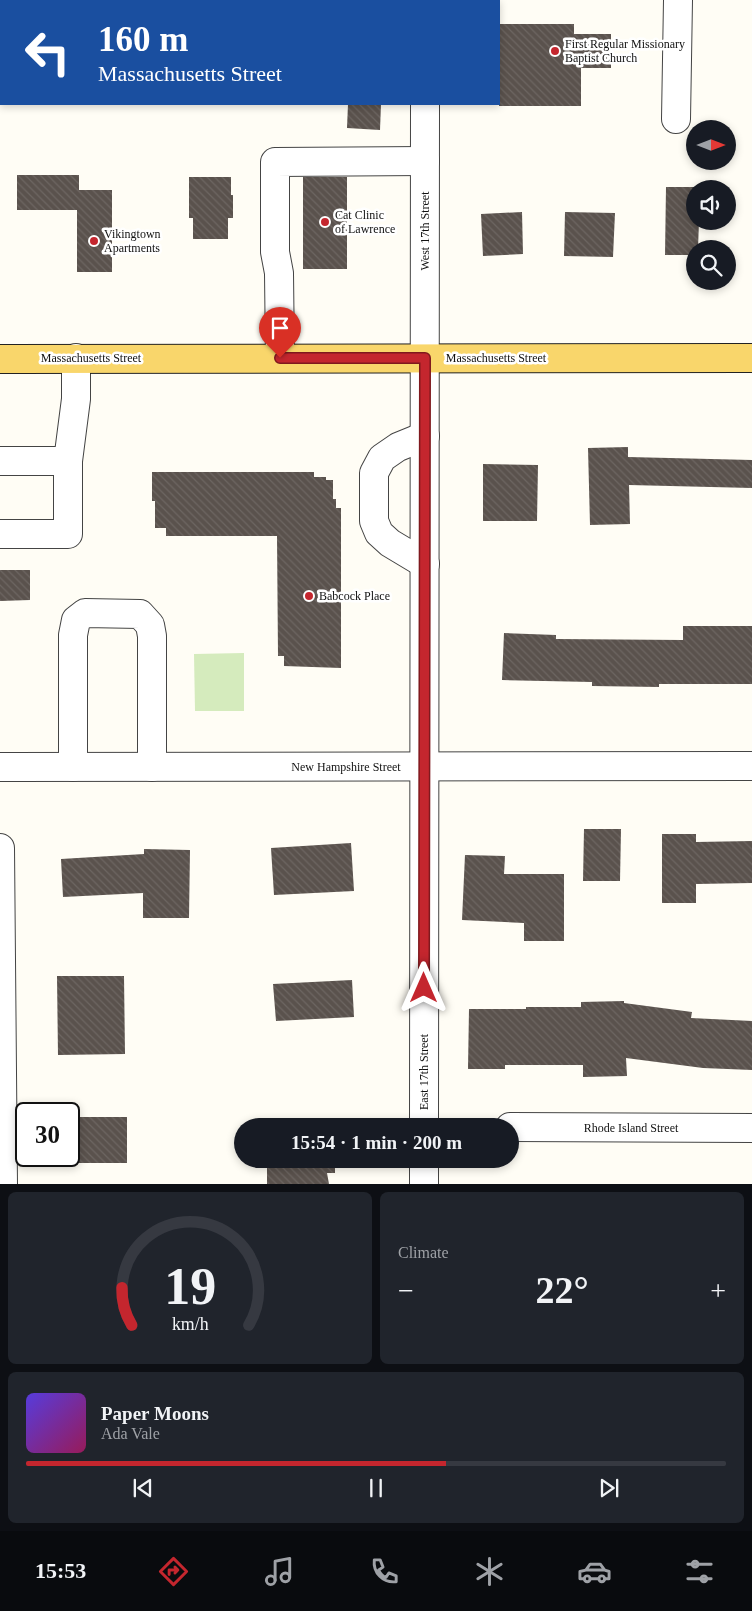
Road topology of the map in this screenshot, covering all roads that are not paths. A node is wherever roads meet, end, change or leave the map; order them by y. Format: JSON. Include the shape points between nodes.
{"nodes":[{"id":1,"x":678,"y":0,"type":"edge"},
{"id":2,"x":425,"y":105,"type":"edge"},
{"id":3,"x":676,"y":120,"type":"dead end"},
{"id":4,"x":425,"y":161,"type":"junction"},
{"id":5,"x":76,"y":358,"type":"junction"},
{"id":6,"x":280,"y":358,"type":"junction"},
{"id":7,"x":425,"y":358,"type":"junction"},
{"id":8,"x":752,"y":358,"type":"edge"},
{"id":9,"x":0,"y":359,"type":"edge"},
{"id":10,"x":425,"y":436,"type":"junction"},
{"id":11,"x":0,"y":461,"type":"edge"},
{"id":12,"x":68,"y":461,"type":"junction"},
{"id":13,"x":0,"y":534,"type":"edge"},
{"id":14,"x":425,"y":564,"type":"junction"},
{"id":15,"x":424,"y":766,"type":"junction"},
{"id":16,"x":752,"y":766,"type":"edge"},
{"id":17,"x":0,"y":767,"type":"edge"},
{"id":18,"x":73,"y":767,"type":"junction"},
{"id":19,"x":152,"y":767,"type":"junction"},
{"id":20,"x":0,"y":848,"type":"edge"},
{"id":21,"x":424,"y":1118,"type":"edge"},
{"id":22,"x":519,"y":1127,"type":"edge"},
{"id":23,"x":752,"y":1128,"type":"edge"},
{"id":24,"x":424,"y":1168,"type":"edge"},
{"id":25,"x":3,"y":1184,"type":"edge"},
{"id":26,"x":424,"y":1184,"type":"edge"}],
"edges":[{"from":1,"to":3,"type":"street"},
{"from":2,"to":4,"type":"street","name":"West 17th Street"},
{"from":4,"to":6,"type":"street","via":[[275,162]]},
{"from":4,"to":7,"type":"street","name":"West 17th Street"},
{"from":5,"to":6,"type":"main road","name":"Massachusetts Street"},
{"from":5,"to":9,"type":"main road","name":"Massachusetts Street"},
{"from":5,"to":12,"type":"street","via":[[76,399]]},
{"from":6,"to":7,"type":"main road","name":"Massachusetts Street"},
{"from":7,"to":8,"type":"main road","name":"Massachusetts Street"},
{"from":7,"to":10,"type":"street","name":"East 17th Street"},
{"from":10,"to":14,"type":"street","name":"East 17th Street"},
{"from":10,"to":14,"type":"street","via":[[398,447],[382,458],[374,473],[374,521],[380,533],[390,543]]},
{"from":11,"to":12,"type":"street"},
{"from":12,"to":13,"type":"street","via":[[68,534]]},
{"from":14,"to":15,"type":"street","name":"East 17th Street"},
{"from":15,"to":16,"type":"street","name":"New Hampshire Street"},
{"from":15,"to":19,"type":"street","name":"New Hampshire Street"},
{"from":15,"to":21,"type":"street","name":"East 17th Street"},
{"from":17,"to":18,"type":"street","name":"New Hampshire Street"},
{"from":18,"to":19,"type":"street","name":"New Hampshire Street"},
{"from":18,"to":19,"type":"street","via":[[73,635],[76,620],[85,613],[140,614],[150,626]]},
{"from":20,"to":25,"type":"street"},
{"from":22,"to":23,"type":"street","name":"Rhode Island Street"},
{"from":24,"to":26,"type":"street"}]}
